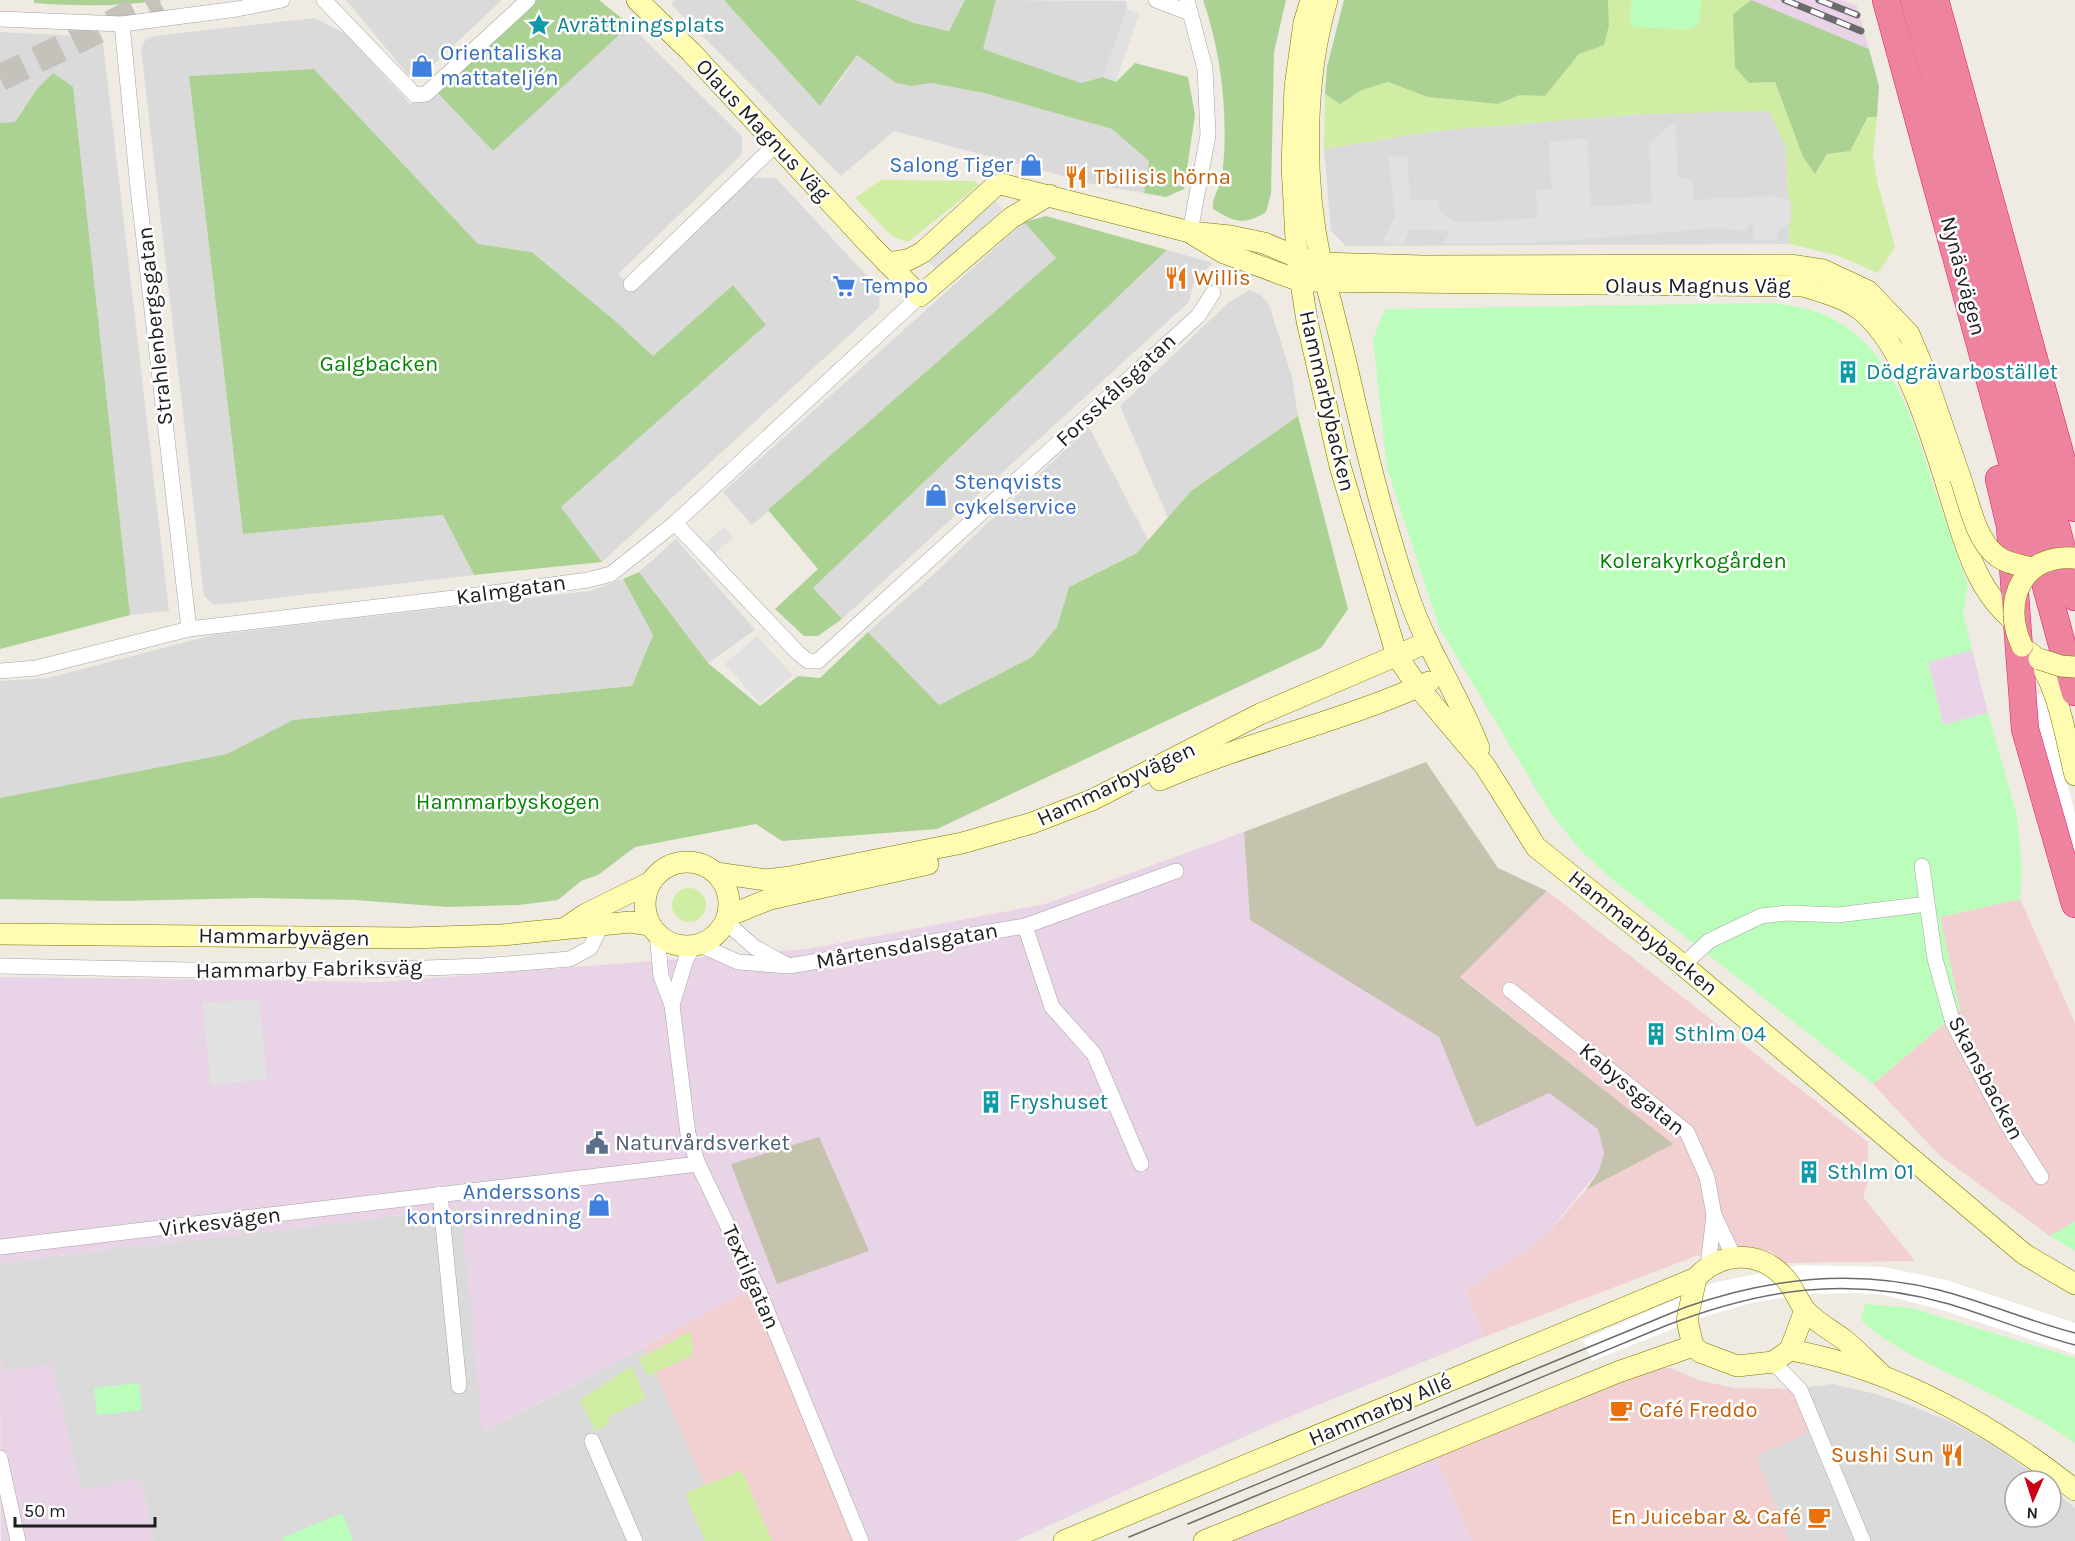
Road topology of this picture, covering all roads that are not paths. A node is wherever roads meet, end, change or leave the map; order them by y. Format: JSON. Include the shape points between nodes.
{"nodes":[{"id":1,"x":282,"y":0,"type":"edge"},
{"id":2,"x":324,"y":0,"type":"edge"},
{"id":3,"x":528,"y":0,"type":"edge"},
{"id":4,"x":637,"y":0,"type":"edge"},
{"id":5,"x":1156,"y":0,"type":"edge"},
{"id":6,"x":1311,"y":0,"type":"edge"},
{"id":7,"x":1327,"y":0,"type":"edge"},
{"id":8,"x":1886,"y":0,"type":"edge"},
{"id":9,"x":1914,"y":0,"type":"edge"},
{"id":10,"x":1935,"y":0,"type":"edge"},
{"id":11,"x":1188,"y":6,"type":"edge"},
{"id":12,"x":0,"y":20,"type":"edge"},
{"id":13,"x":122,"y":24,"type":"junction"},
{"id":14,"x":776,"y":144,"type":"junction"},
{"id":15,"x":1049,"y":195,"type":"junction"},
{"id":16,"x":1190,"y":232,"type":"junction"},
{"id":17,"x":1297,"y":257,"type":"junction"},
{"id":18,"x":887,"y":263,"type":"junction"},
{"id":19,"x":1324,"y":273,"type":"junction"},
{"id":20,"x":1300,"y":281,"type":"junction"},
{"id":21,"x":631,"y":284,"type":"dead end"},
{"id":22,"x":1967,"y":290,"type":"junction"},
{"id":23,"x":1213,"y":293,"type":"dead end"},
{"id":24,"x":920,"y":296,"type":"junction"},
{"id":25,"x":2065,"y":438,"type":"edge"},
{"id":26,"x":1953,"y":479,"type":"junction"},
{"id":27,"x":2075,"y":508,"type":"edge"},
{"id":28,"x":675,"y":523,"type":"junction"},
{"id":29,"x":2075,"y":558,"type":"edge"},
{"id":30,"x":2032,"y":568,"type":"junction"},
{"id":31,"x":2075,"y":597,"type":"edge"},
{"id":32,"x":189,"y":629,"type":"junction"},
{"id":33,"x":1428,"y":642,"type":"junction"},
{"id":34,"x":2025,"y":642,"type":"junction"},
{"id":35,"x":1397,"y":656,"type":"junction"},
{"id":36,"x":2075,"y":667,"type":"edge"},
{"id":37,"x":0,"y":671,"type":"edge"},
{"id":38,"x":1444,"y":675,"type":"junction"},
{"id":39,"x":1418,"y":687,"type":"junction"},
{"id":40,"x":2075,"y":692,"type":"edge"},
{"id":41,"x":1485,"y":766,"type":"junction"},
{"id":42,"x":2075,"y":775,"type":"edge"},
{"id":43,"x":2075,"y":850,"type":"edge"},
{"id":44,"x":1922,"y":866,"type":"dead end"},
{"id":45,"x":1176,"y":871,"type":"dead end"},
{"id":46,"x":716,"y":873,"type":"junction"},
{"id":47,"x":651,"y":882,"type":"junction"},
{"id":48,"x":1927,"y":904,"type":"junction"},
{"id":49,"x":2075,"y":904,"type":"edge"},
{"id":50,"x":727,"y":919,"type":"junction"},
{"id":51,"x":568,"y":926,"type":"junction"},
{"id":52,"x":1026,"y":926,"type":"junction"},
{"id":53,"x":601,"y":927,"type":"junction"},
{"id":54,"x":654,"y":930,"type":"junction"},
{"id":55,"x":0,"y":934,"type":"edge"},
{"id":56,"x":696,"y":946,"type":"junction"},
{"id":57,"x":1683,"y":965,"type":"junction"},
{"id":58,"x":0,"y":966,"type":"edge"},
{"id":59,"x":789,"y":966,"type":"junction"},
{"id":60,"x":1510,"y":990,"type":"dead end"},
{"id":61,"x":672,"y":1005,"type":"junction"},
{"id":62,"x":698,"y":1164,"type":"junction"},
{"id":63,"x":1141,"y":1164,"type":"dead end"},
{"id":64,"x":2041,"y":1177,"type":"dead end"},
{"id":65,"x":440,"y":1194,"type":"junction"},
{"id":66,"x":1714,"y":1215,"type":"junction"},
{"id":67,"x":0,"y":1247,"type":"edge"},
{"id":68,"x":1734,"y":1257,"type":"junction"},
{"id":69,"x":1702,"y":1272,"type":"junction"},
{"id":70,"x":2075,"y":1284,"type":"edge"},
{"id":71,"x":1805,"y":1310,"type":"junction"},
{"id":72,"x":1693,"y":1346,"type":"junction"},
{"id":73,"x":1790,"y":1350,"type":"junction"},
{"id":74,"x":1773,"y":1362,"type":"junction"},
{"id":75,"x":1880,"y":1373,"type":"junction"},
{"id":76,"x":459,"y":1386,"type":"dead end"},
{"id":77,"x":592,"y":1441,"type":"dead end"},
{"id":78,"x":0,"y":1459,"type":"edge"},
{"id":79,"x":2075,"y":1490,"type":"edge"},
{"id":80,"x":18,"y":1541,"type":"edge"},
{"id":81,"x":634,"y":1541,"type":"edge"},
{"id":82,"x":861,"y":1541,"type":"edge"},
{"id":83,"x":1064,"y":1541,"type":"edge"},
{"id":84,"x":1204,"y":1541,"type":"edge"},
{"id":85,"x":1863,"y":1541,"type":"edge"}],
"edges":[{"from":1,"to":13,"type":"street"},
{"from":2,"to":3,"type":"street","via":[[415,95],[426,94]]},
{"from":4,"to":14,"type":"main road","name":"Olaus Magnus Väg"},
{"from":5,"to":11,"type":"street"},
{"from":6,"to":17,"type":"main road","name":"Hammarbybacken","via":[[1295,87],[1292,165]]},
{"from":7,"to":19,"type":"main road","name":"Hammarbybacken","via":[[1319,26],[1311,88],[1310,165]]},
{"from":8,"to":22,"type":"highway","name":"Nynäsvägen"},
{"from":9,"to":31,"type":"highway","name":"Nynäsvägen"},
{"from":10,"to":25,"type":"highway","via":[[1985,186]]},
{"from":11,"to":16,"type":"street","via":[[1205,69],[1208,135]]},
{"from":12,"to":13,"type":"street"},
{"from":13,"to":32,"type":"street","name":"Strahlenbergsgatan"},
{"from":14,"to":18,"type":"main road","name":"Olaus Magnus Väg"},
{"from":14,"to":21,"type":"street"},
{"from":15,"to":16,"type":"main road","name":"Olaus Magnus Väg"},
{"from":15,"to":18,"type":"main road","name":"Olaus Magnus Väg","via":[[995,186],[923,252],[908,260]]},
{"from":15,"to":24,"type":"main road","via":[[1011,218]]},
{"from":16,"to":17,"type":"main road","name":"Olaus Magnus Väg","via":[[1264,243]]},
{"from":16,"to":20,"type":"main road","name":"Olaus Magnus Väg","via":[[1224,254]]},
{"from":17,"to":19,"type":"main road","name":"Olaus Magnus Väg"},
{"from":17,"to":20,"type":"main road","name":"Hammarbybacken"},
{"from":18,"to":24,"type":"main road","name":"Olaus Magnus Väg"},
{"from":19,"to":20,"type":"main road","name":"Olaus Magnus Väg"},
{"from":19,"to":26,"type":"main road","name":"Olaus Magnus Väg","via":[[1423,266],[1790,265],[1823,270],[1868,291],[1909,334]]},
{"from":19,"to":33,"type":"main road","name":"Hammarbybacken","via":[[1369,462],[1410,601]]},
{"from":20,"to":35,"type":"main road","name":"Hammarbybacken","via":[[1340,466]]},
{"from":22,"to":40,"type":"highway","name":"Nynäsvägen"},
{"from":22,"to":49,"type":"highway","via":[[1983,413],[2010,526],[2025,729]]},
{"from":23,"to":28,"type":"street","name":"Forsskålsgatan","via":[[1198,316],[818,661],[808,661],[798,653]]},
{"from":24,"to":28,"type":"street","name":"Kalmgatan"},
{"from":25,"to":27,"type":"highway"},
{"from":26,"to":30,"type":"main road","name":"Olaus Magnus Väg","bridge":true,"via":[[1984,541],[1996,556]]},
{"from":26,"to":34,"type":"main road","name":"Olaus Magnus Väg","via":[[1966,549],[1984,588]]},
{"from":28,"to":32,"type":"street","name":"Kalmgatan","via":[[611,574],[588,580]]},
{"from":29,"to":30,"type":"main road","bridge":true,"via":[[2057,559]]},
{"from":30,"to":34,"type":"main road","bridge":true,"via":[[2020,584],[2013,609]]},
{"from":32,"to":37,"type":"street","name":"Kalmgatan","via":[[36,668]]},
{"from":33,"to":35,"type":"main road","name":"Hammarbyvägen"},
{"from":33,"to":38,"type":"main road","name":"Hammarbybacken"},
{"from":34,"to":36,"type":"main road","bridge":true,"via":[[2061,666]]},
{"from":34,"to":42,"type":"main road","via":[[2051,687]]},
{"from":34,"to":43,"type":"highway"},
{"from":35,"to":39,"type":"main road","name":"Hammarbybacken"},
{"from":35,"to":46,"type":"main road","name":"Hammarbyvägen","via":[[1260,714],[1092,800],[1032,823],[962,843],[790,877],[767,880]]},
{"from":38,"to":39,"type":"main road","name":"Hammarbyvägen"},
{"from":38,"to":41,"type":"main road","name":"Hammarbybacken","via":[[1469,721]]},
{"from":39,"to":41,"type":"main road","name":"Hammarbybacken"},
{"from":39,"to":50,"type":"main road","name":"Hammarbyvägen","via":[[1213,757],[1033,834],[955,858],[770,899]]},
{"from":41,"to":57,"type":"main road","name":"Hammarbybacken","via":[[1536,847]]},
{"from":44,"to":48,"type":"street","name":"Skansbacken"},
{"from":45,"to":52,"type":"street","name":"Mårtensdalsgatan"},
{"from":46,"to":47,"type":"main road","name":"Hammarbyvägen","via":[[706,866],[682,862],[660,872]]},
{"from":46,"to":50,"type":"main road","via":[[728,893]]},
{"from":47,"to":51,"type":"main road","name":"Hammarbyvägen"},
{"from":47,"to":54,"type":"main road","via":[[645,903]]},
{"from":48,"to":57,"type":"street","via":[[1838,915],[1761,916],[1709,941]]},
{"from":48,"to":64,"type":"street","name":"Skansbacken","via":[[1935,959],[1953,1023],[2006,1122]]},
{"from":50,"to":56,"type":"main road","name":"Hammarbyvägen","via":[[711,940]]},
{"from":50,"to":59,"type":"street","name":"Mårtensdalsgatan","via":[[754,947]]},
{"from":51,"to":53,"type":"main road","name":"Hammarbyvägen"},
{"from":51,"to":55,"type":"main road","name":"Hammarbyvägen","via":[[502,935],[409,939]]},
{"from":52,"to":59,"type":"street","name":"Mårtensdalsgatan"},
{"from":52,"to":63,"type":"street","name":"Mårtensdalsgatan","via":[[1052,1007],[1094,1054]]},
{"from":53,"to":54,"type":"main road","name":"Hammarbyvägen","via":[[630,922]]},
{"from":53,"to":58,"type":"street","name":"Hammarby Fabriksväg","via":[[590,948],[570,959],[482,966],[219,970]]},
{"from":54,"to":56,"type":"main road","name":"Hammarbyvägen","via":[[668,942]]},
{"from":54,"to":61,"type":"street","name":"Textilgatan","via":[[661,976]]},
{"from":56,"to":59,"type":"street","name":"Mårtensdalsgatan","via":[[738,962]]},
{"from":56,"to":61,"type":"street","name":"Textilgatan","via":[[686,959]]},
{"from":57,"to":70,"type":"main road","name":"Hammarbybacken","via":[[2024,1254]]},
{"from":60,"to":66,"type":"street","name":"Kabyssgatan","via":[[1687,1132],[1707,1177]]},
{"from":61,"to":62,"type":"street","name":"Textilgatan","via":[[688,1134]]},
{"from":62,"to":65,"type":"street","name":"Virkesvägen"},
{"from":62,"to":82,"type":"street","name":"Textilgatan","via":[[758,1289]]},
{"from":65,"to":67,"type":"street","name":"Virkesvägen"},
{"from":65,"to":76,"type":"street"},
{"from":66,"to":68,"type":"street","name":"Kabyssgatan"},
{"from":66,"to":69,"type":"street","name":"Kabyssgatan"},
{"from":68,"to":69,"type":"main road","name":"Hammarby Allé"},
{"from":68,"to":71,"type":"main road","via":[[1754,1258],[1784,1276]]},
{"from":69,"to":72,"type":"main road","via":[[1687,1320]]},
{"from":69,"to":83,"type":"main road","name":"Hammarby Allé"},
{"from":71,"to":73,"type":"main road"},
{"from":71,"to":75,"type":"main road"},
{"from":72,"to":74,"type":"main road","via":[[1737,1366]]},
{"from":72,"to":84,"type":"main road","via":[[1618,1372]]},
{"from":73,"to":74,"type":"main road"},
{"from":73,"to":75,"type":"main road"},
{"from":74,"to":85,"type":"street","via":[[1800,1390]]},
{"from":75,"to":79,"type":"main road","via":[[1994,1432]]},
{"from":77,"to":81,"type":"street"},
{"from":78,"to":80,"type":"street"}]}
